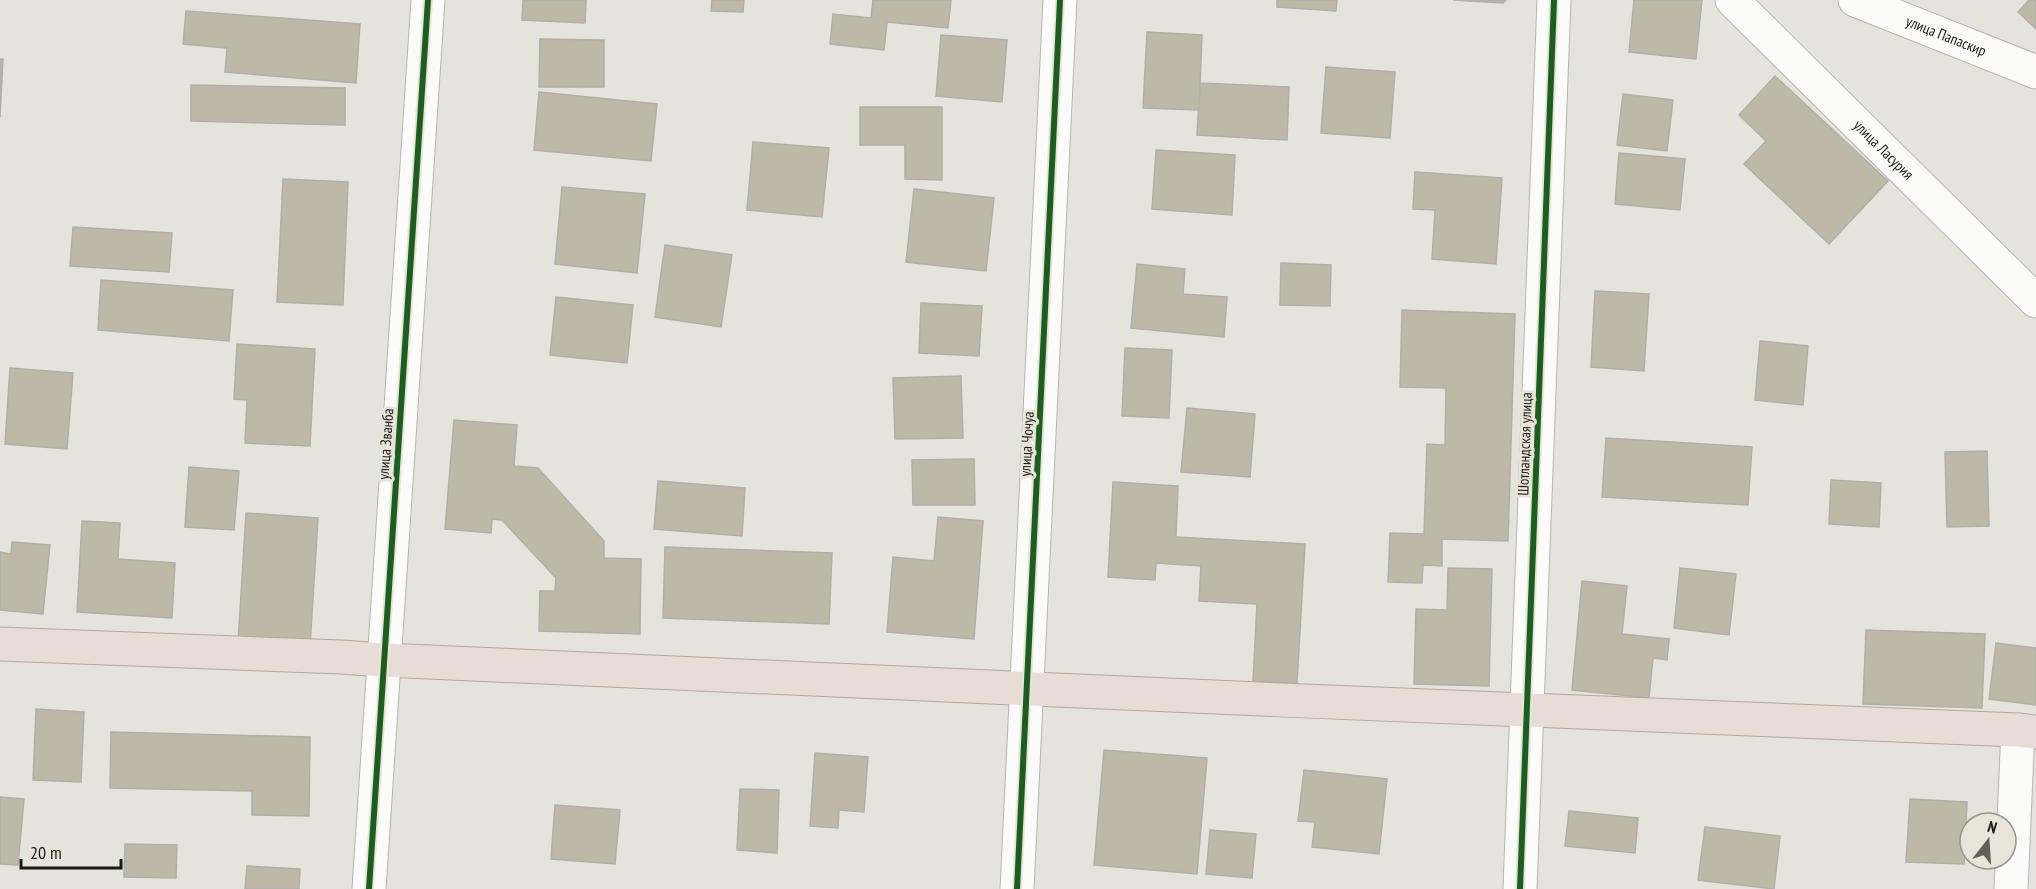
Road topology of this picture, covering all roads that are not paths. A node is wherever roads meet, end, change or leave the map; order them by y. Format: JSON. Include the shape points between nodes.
{"nodes":[{"id":1,"x":428,"y":0,"type":"edge"},
{"id":2,"x":1060,"y":0,"type":"edge"},
{"id":3,"x":1554,"y":0,"type":"edge"},
{"id":4,"x":1732,"y":0,"type":"edge"},
{"id":5,"x":1855,"y":0,"type":"edge"},
{"id":6,"x":2036,"y":72,"type":"edge"},
{"id":7,"x":2036,"y":301,"type":"edge"},
{"id":8,"x":0,"y":644,"type":"edge"},
{"id":9,"x":384,"y":660,"type":"junction"},
{"id":10,"x":1027,"y":689,"type":"junction"},
{"id":11,"x":1527,"y":711,"type":"junction"},
{"id":12,"x":2027,"y":731,"type":"edge"},
{"id":13,"x":369,"y":889,"type":"edge"},
{"id":14,"x":1017,"y":889,"type":"edge"},
{"id":15,"x":1520,"y":889,"type":"edge"},
{"id":16,"x":2011,"y":889,"type":"edge"}],
"edges":[{"from":1,"to":9,"type":"street","name":"улица Званба"},
{"from":2,"to":10,"type":"street","name":"улица Чочуа"},
{"from":3,"to":11,"type":"street","name":"Шотландская улица"},
{"from":4,"to":7,"type":"street","name":"улица Ласурия"},
{"from":5,"to":6,"type":"street","name":"улица Папаскир"},
{"from":8,"to":9,"type":"highway"},
{"from":9,"to":10,"type":"highway"},
{"from":9,"to":13,"type":"street","name":"улица Званба"},
{"from":10,"to":11,"type":"highway"},
{"from":10,"to":14,"type":"street","name":"улица Чочуа"},
{"from":11,"to":12,"type":"highway"},
{"from":11,"to":15,"type":"street","name":"Шотландская улица"},
{"from":12,"to":16,"type":"street"}]}
